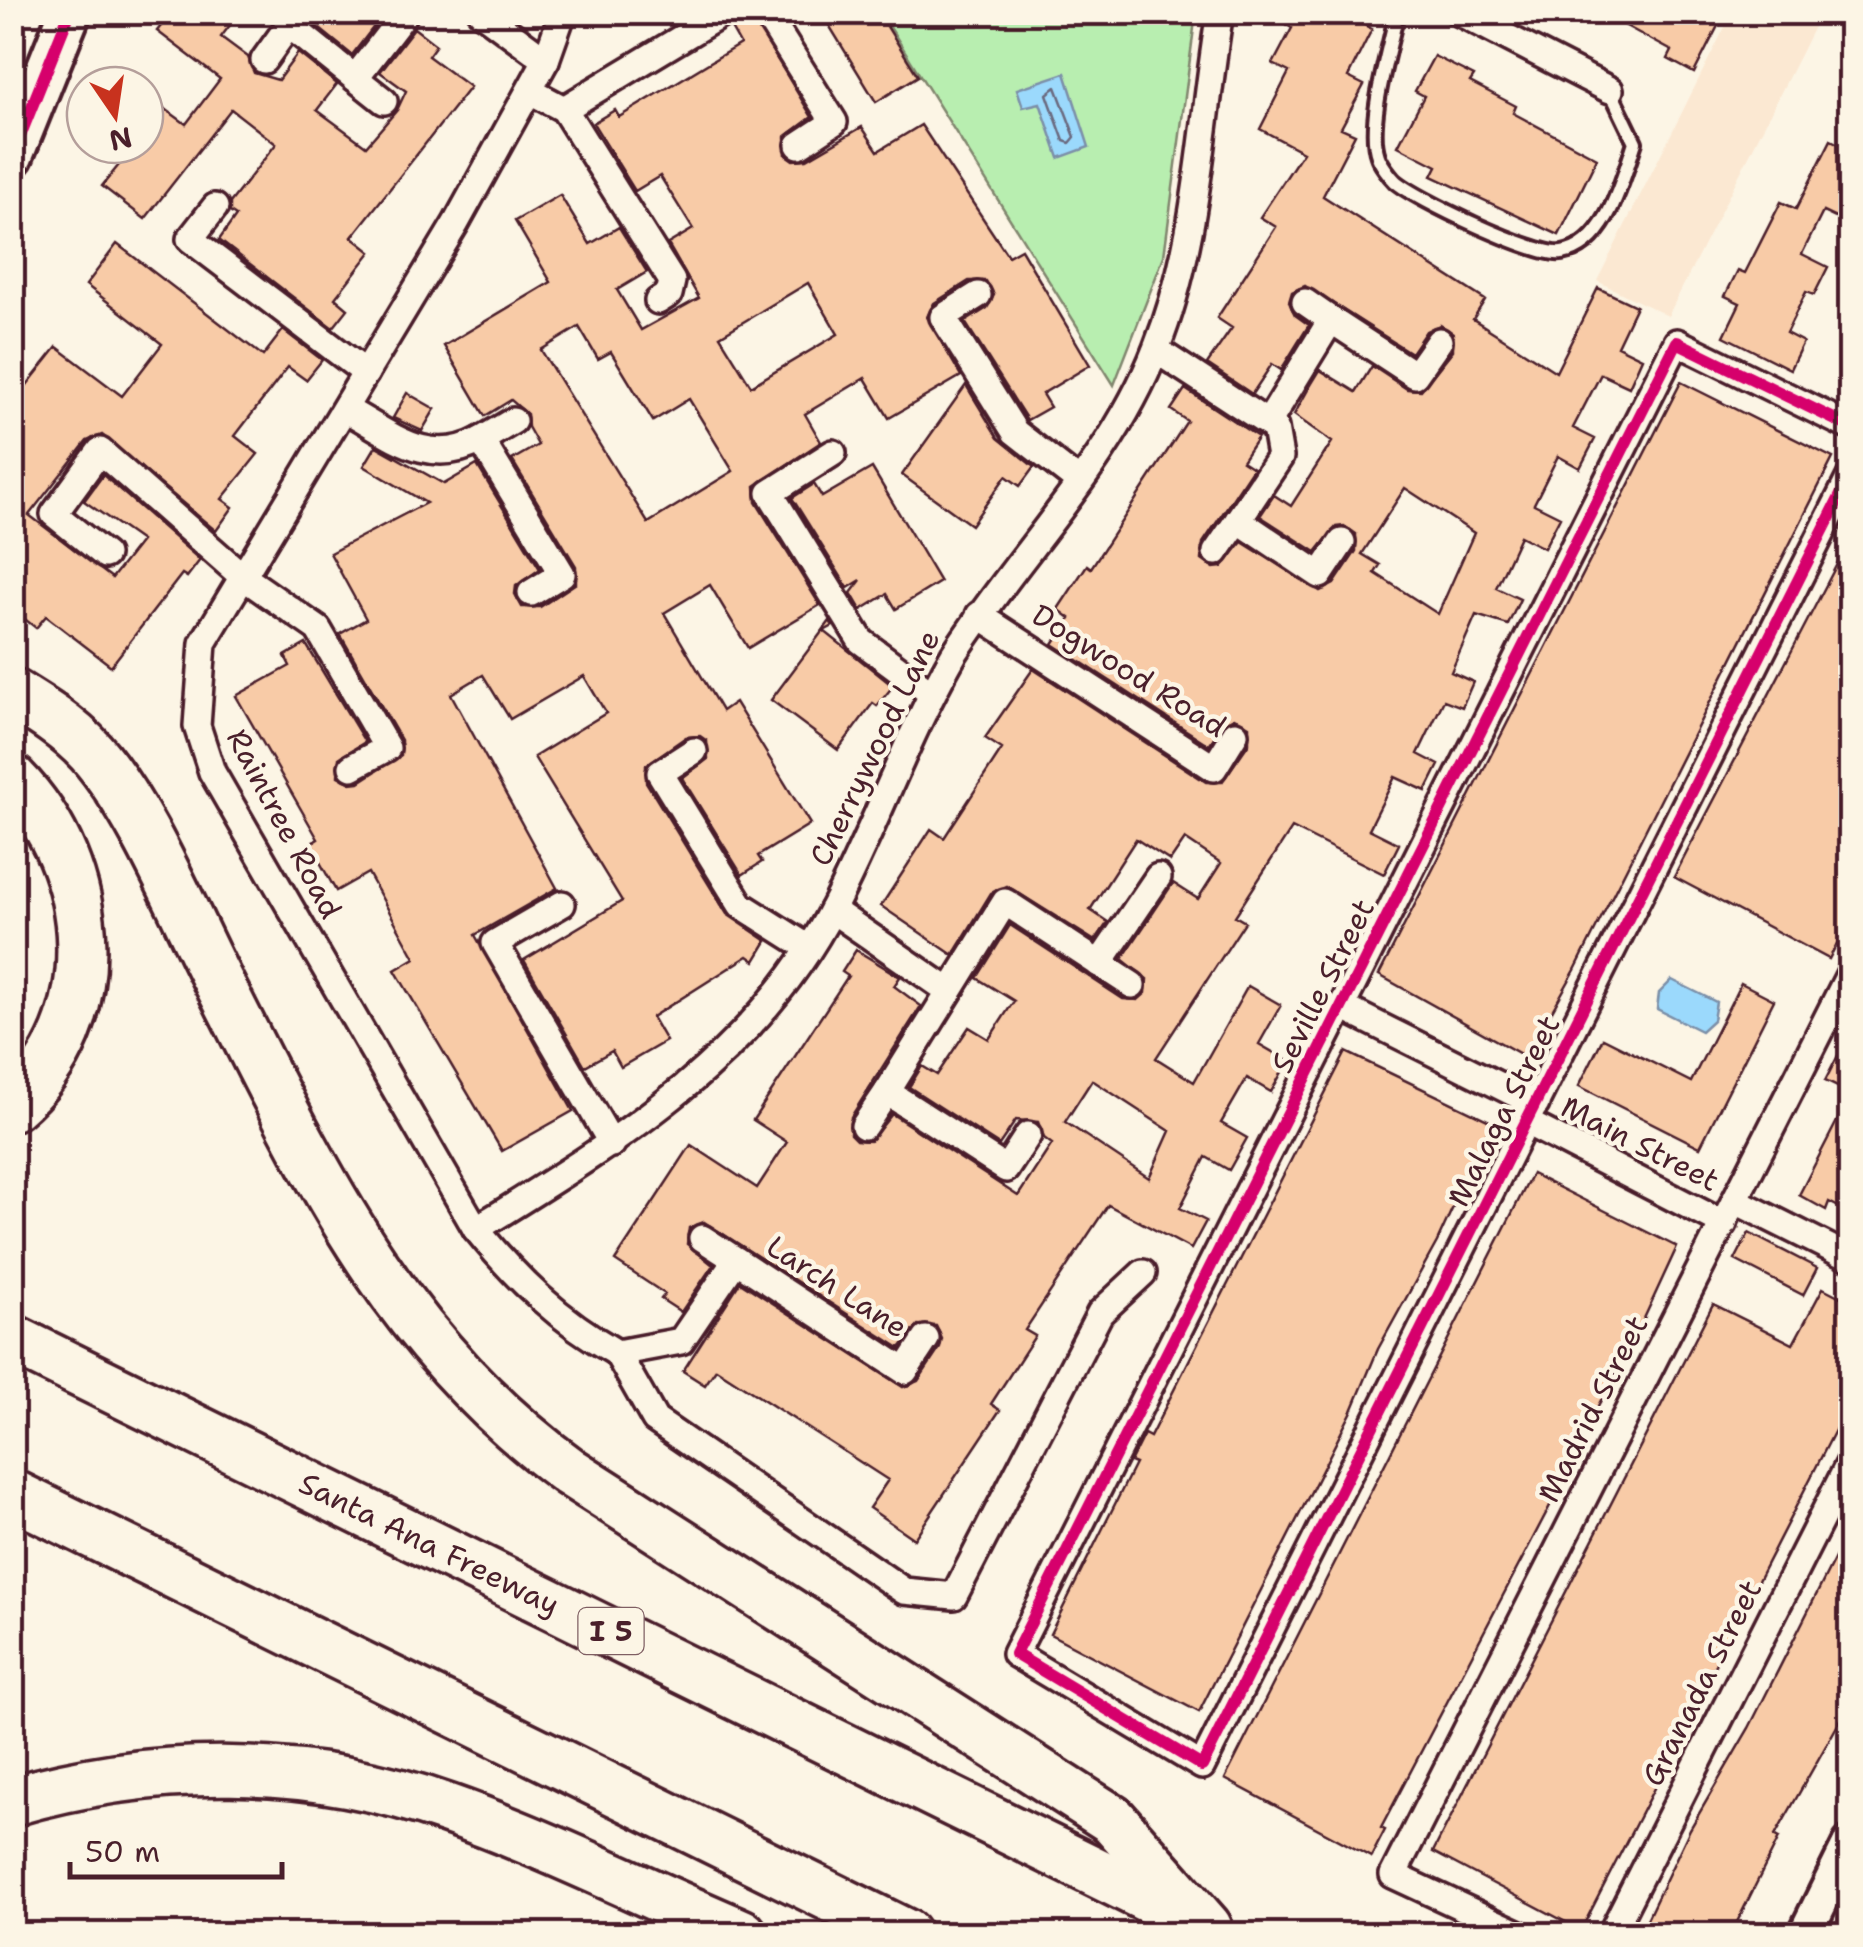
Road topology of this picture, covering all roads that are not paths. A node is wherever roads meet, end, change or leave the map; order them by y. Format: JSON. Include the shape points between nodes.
{"nodes":[{"id":1,"x":70,"y":12,"type":"edge"},
{"id":2,"x":406,"y":12,"type":"edge"},
{"id":3,"x":481,"y":12,"type":"edge"},
{"id":4,"x":563,"y":12,"type":"edge"},
{"id":5,"x":724,"y":12,"type":"edge"},
{"id":6,"x":766,"y":12,"type":"edge"},
{"id":7,"x":1220,"y":12,"type":"edge"},
{"id":8,"x":1396,"y":12,"type":"edge"},
{"id":9,"x":1458,"y":12,"type":"edge"},
{"id":10,"x":264,"y":60,"type":"dead end"},
{"id":11,"x":546,"y":60,"type":"junction"},
{"id":12,"x":356,"y":78,"type":"junction"},
{"id":13,"x":1610,"y":90,"type":"joint"},
{"id":14,"x":530,"y":91,"type":"junction"},
{"id":15,"x":384,"y":101,"type":"dead end"},
{"id":16,"x":564,"y":109,"type":"junction"},
{"id":17,"x":799,"y":145,"type":"dead end"},
{"id":18,"x":12,"y":156,"type":"edge"},
{"id":19,"x":215,"y":207,"type":"dead end"},
{"id":20,"x":978,"y":295,"type":"dead end"},
{"id":21,"x":658,"y":301,"type":"dead end"},
{"id":22,"x":1305,"y":302,"type":"dead end"},
{"id":23,"x":1331,"y":320,"type":"junction"},
{"id":24,"x":1438,"y":341,"type":"dead end"},
{"id":25,"x":1156,"y":350,"type":"junction"},
{"id":26,"x":366,"y":373,"type":"junction"},
{"id":27,"x":345,"y":409,"type":"junction"},
{"id":28,"x":513,"y":421,"type":"dead end"},
{"id":29,"x":1268,"y":423,"type":"junction"},
{"id":30,"x":1850,"y":427,"type":"edge"},
{"id":31,"x":481,"y":440,"type":"junction"},
{"id":32,"x":833,"y":454,"type":"dead end"},
{"id":33,"x":1850,"y":478,"type":"edge"},
{"id":34,"x":1078,"y":481,"type":"junction"},
{"id":35,"x":1238,"y":520,"type":"junction"},
{"id":36,"x":1342,"y":542,"type":"dead end"},
{"id":37,"x":1216,"y":552,"type":"dead end"},
{"id":38,"x":106,"y":555,"type":"dead end"},
{"id":39,"x":242,"y":576,"type":"junction"},
{"id":40,"x":531,"y":594,"type":"dead end"},
{"id":41,"x":979,"y":615,"type":"junction"},
{"id":42,"x":12,"y":693,"type":"edge"},
{"id":43,"x":931,"y":694,"type":"junction"},
{"id":44,"x":1235,"y":734,"type":"dead end"},
{"id":45,"x":694,"y":751,"type":"dead end"},
{"id":46,"x":352,"y":768,"type":"dead end"},
{"id":47,"x":12,"y":779,"type":"edge"},
{"id":48,"x":1158,"y":877,"type":"dead end"},
{"id":49,"x":562,"y":904,"type":"dead end"},
{"id":50,"x":832,"y":910,"type":"junction"},
{"id":51,"x":809,"y":948,"type":"junction"},
{"id":52,"x":1099,"y":964,"type":"junction"},
{"id":53,"x":1850,"y":973,"type":"edge"},
{"id":54,"x":1132,"y":985,"type":"dead end"},
{"id":55,"x":946,"y":989,"type":"junction"},
{"id":56,"x":1340,"y":1006,"type":"junction"},
{"id":57,"x":887,"y":1092,"type":"junction"},
{"id":58,"x":12,"y":1106,"type":"edge"},
{"id":59,"x":1531,"y":1113,"type":"junction"},
{"id":60,"x":864,"y":1126,"type":"dead end"},
{"id":61,"x":1028,"y":1136,"type":"dead end"},
{"id":62,"x":612,"y":1144,"type":"junction"},
{"id":63,"x":1730,"y":1212,"type":"junction"},
{"id":64,"x":476,"y":1230,"type":"junction"},
{"id":65,"x":702,"y":1238,"type":"dead end"},
{"id":66,"x":1850,"y":1258,"type":"edge"},
{"id":67,"x":736,"y":1260,"type":"junction"},
{"id":68,"x":1143,"y":1273,"type":"dead end"},
{"id":69,"x":12,"y":1339,"type":"edge"},
{"id":70,"x":926,"y":1339,"type":"dead end"},
{"id":71,"x":617,"y":1354,"type":"junction"},
{"id":72,"x":1850,"y":1462,"type":"edge"},
{"id":73,"x":12,"y":1494,"type":"edge"},
{"id":74,"x":1202,"y":1766,"type":"joint"},
{"id":75,"x":12,"y":1801,"type":"edge"},
{"id":76,"x":1850,"y":1843,"type":"edge"},
{"id":77,"x":1215,"y":1931,"type":"edge"},
{"id":78,"x":742,"y":1934,"type":"edge"},
{"id":79,"x":906,"y":1934,"type":"edge"},
{"id":80,"x":1520,"y":1934,"type":"edge"},
{"id":81,"x":1611,"y":1934,"type":"edge"},
{"id":82,"x":1804,"y":1934,"type":"edge"}],
"edges":[{"from":1,"to":18,"type":"main road"},
{"from":2,"to":12,"type":"street"},
{"from":3,"to":11,"type":"street"},
{"from":4,"to":11,"type":"street","name":"Raintree Road"},
{"from":5,"to":16,"type":"street"},
{"from":6,"to":17,"type":"street","via":[[834,122]]},
{"from":7,"to":25,"type":"street","name":"Cherrywood Lane","via":[[1187,256]]},
{"from":8,"to":13,"type":"lane","via":[[1376,122],[1378,156],[1396,182],[1525,248],[1564,253],[1592,236],[1618,193],[1635,142]]},
{"from":9,"to":13,"type":"street"},
{"from":10,"to":12,"type":"street","via":[[289,26]]},
{"from":11,"to":14,"type":"street","name":"Raintree Road"},
{"from":12,"to":15,"type":"street"},
{"from":14,"to":16,"type":"street"},
{"from":14,"to":26,"type":"street","name":"Raintree Road"},
{"from":16,"to":21,"type":"street","via":[[672,281],[672,290]]},
{"from":19,"to":26,"type":"street","via":[[190,238]]},
{"from":20,"to":34,"type":"street","via":[[943,317],[1015,432]]},
{"from":22,"to":23,"type":"street"},
{"from":23,"to":24,"type":"street","via":[[1415,375]]},
{"from":23,"to":29,"type":"street"},
{"from":25,"to":29,"type":"street"},
{"from":25,"to":34,"type":"street","name":"Cherrywood Lane","via":[[1127,411]]},
{"from":26,"to":27,"type":"street","name":"Raintree Road"},
{"from":27,"to":31,"type":"street","via":[[427,454]]},
{"from":27,"to":39,"type":"street","name":"Raintree Road"},
{"from":28,"to":31,"type":"street"},
{"from":29,"to":35,"type":"street","via":[[1280,458]]},
{"from":30,"to":56,"type":"street","name":"Seville Street","via":[[1677,342]]},
{"from":31,"to":40,"type":"street","via":[[562,574]]},
{"from":32,"to":43,"type":"street","via":[[770,493],[861,641]]},
{"from":33,"to":59,"type":"street","name":"Malaga Street"},
{"from":34,"to":41,"type":"street","name":"Cherrywood Lane"},
{"from":35,"to":36,"type":"street","via":[[1320,575]]},
{"from":35,"to":37,"type":"street"},
{"from":38,"to":39,"type":"street","via":[[54,514],[100,451]]},
{"from":39,"to":46,"type":"street","via":[[318,630],[387,748]]},
{"from":39,"to":64,"type":"street","name":"Raintree Road","via":[[203,644],[197,726],[212,772]]},
{"from":41,"to":43,"type":"street","name":"Cherrywood Lane"},
{"from":41,"to":44,"type":"street","name":"Dogwood Road","via":[[1214,768]]},
{"from":42,"to":77,"type":"highway","via":[[92,752],[132,815],[366,1259],[473,1393],[570,1472],[1113,1820]]},
{"from":43,"to":50,"type":"street","name":"Cherrywood Lane"},
{"from":45,"to":51,"type":"street","via":[[660,772],[741,906]]},
{"from":47,"to":58,"type":"highway","via":[[57,844],[78,901],[82,970],[63,1046]]},
{"from":48,"to":52,"type":"street"},
{"from":49,"to":62,"type":"street","via":[[495,943]]},
{"from":50,"to":51,"type":"street","name":"Cherrywood Lane"},
{"from":50,"to":55,"type":"street"},
{"from":51,"to":62,"type":"street","name":"Cherrywood Lane","via":[[708,1071]]},
{"from":52,"to":54,"type":"street"},
{"from":52,"to":55,"type":"street","via":[[1004,902]]},
{"from":53,"to":63,"type":"street","name":"Madrid Street"},
{"from":55,"to":57,"type":"street","via":[[936,1019]]},
{"from":56,"to":59,"type":"street","name":"Main Street"},
{"from":56,"to":74,"type":"street","name":"Seville Street","via":[[1015,1654]]},
{"from":57,"to":60,"type":"street"},
{"from":57,"to":61,"type":"street","via":[[1006,1168]]},
{"from":59,"to":63,"type":"street","name":"Main Street"},
{"from":59,"to":74,"type":"street","name":"Malaga Street"},
{"from":62,"to":64,"type":"street","name":"Cherrywood Lane"},
{"from":63,"to":66,"type":"street","name":"Main Street"},
{"from":63,"to":80,"type":"street","name":"Madrid Street","via":[[1393,1875]]},
{"from":64,"to":71,"type":"street","name":"Raintree Road","via":[[566,1324]]},
{"from":65,"to":67,"type":"street"},
{"from":67,"to":70,"type":"street","name":"Larch Lane","via":[[905,1371]]},
{"from":67,"to":71,"type":"street","name":"Larch Lane","via":[[680,1341]]},
{"from":68,"to":71,"type":"street","via":[[1100,1313],[954,1596],[904,1592],[655,1420]]},
{"from":69,"to":77,"type":"highway","name":"Santa Ana Freeway","number":"I 5"},
{"from":72,"to":81,"type":"street","name":"Granada Street"},
{"from":73,"to":79,"type":"highway"},
{"from":75,"to":78,"type":"highway","via":[[172,1772],[336,1782],[446,1808]]},
{"from":76,"to":82,"type":"street"}]}
